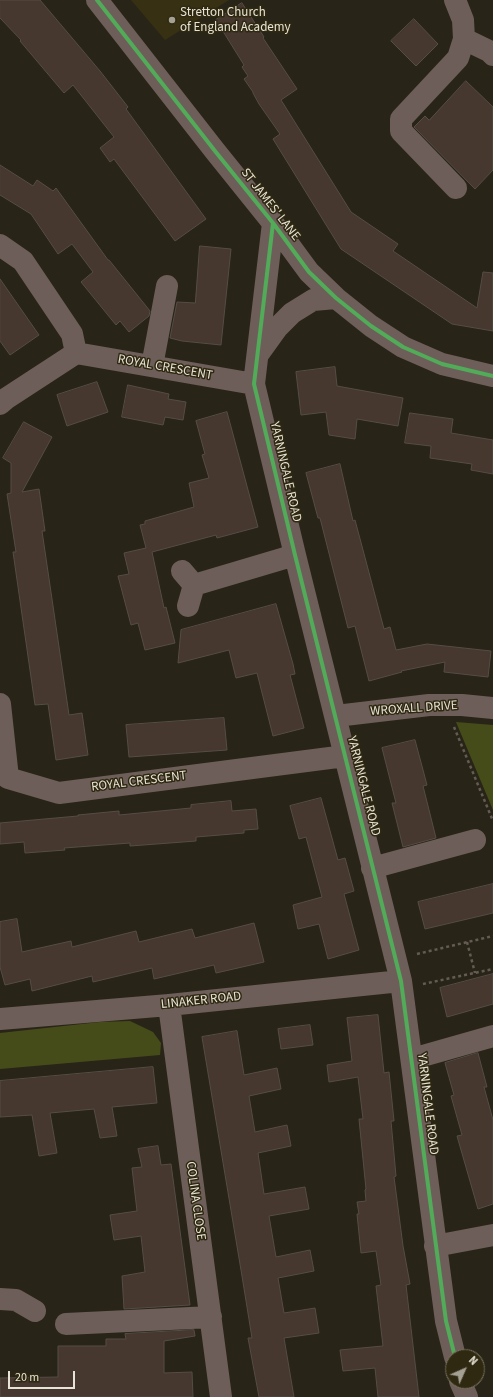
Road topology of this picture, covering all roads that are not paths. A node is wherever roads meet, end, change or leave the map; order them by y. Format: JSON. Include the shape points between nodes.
{"nodes":[{"id":1,"x":97,"y":0,"type":"edge"},
{"id":2,"x":455,"y":0,"type":"edge"},
{"id":3,"x":464,"y":39,"type":"junction"},
{"id":4,"x":493,"y":54,"type":"edge"},
{"id":5,"x":456,"y":188,"type":"dead end"},
{"id":6,"x":273,"y":223,"type":"junction"},
{"id":7,"x":0,"y":245,"type":"edge"},
{"id":8,"x":167,"y":286,"type":"dead end"},
{"id":9,"x":336,"y":298,"type":"junction"},
{"id":10,"x":76,"y":353,"type":"junction"},
{"id":11,"x":258,"y":354,"type":"junction"},
{"id":12,"x":152,"y":366,"type":"junction"},
{"id":13,"x":493,"y":376,"type":"edge"},
{"id":14,"x":254,"y":384,"type":"junction"},
{"id":15,"x":0,"y":404,"type":"edge"},
{"id":16,"x":294,"y":555,"type":"junction"},
{"id":17,"x":188,"y":606,"type":"dead end"},
{"id":18,"x":0,"y":704,"type":"edge"},
{"id":19,"x":493,"y":708,"type":"edge"},
{"id":20,"x":336,"y":716,"type":"junction"},
{"id":21,"x":345,"y":756,"type":"junction"},
{"id":22,"x":4,"y":777,"type":"edge"},
{"id":23,"x":475,"y":840,"type":"dead end"},
{"id":24,"x":372,"y":868,"type":"junction"},
{"id":25,"x":402,"y":985,"type":"junction"},
{"id":26,"x":169,"y":1005,"type":"junction"},
{"id":27,"x":0,"y":1019,"type":"edge"},
{"id":28,"x":493,"y":1036,"type":"edge"},
{"id":29,"x":412,"y":1059,"type":"junction"},
{"id":30,"x":493,"y":1234,"type":"edge"},
{"id":31,"x":435,"y":1246,"type":"junction"},
{"id":32,"x":0,"y":1299,"type":"edge"},
{"id":33,"x":35,"y":1311,"type":"dead end"},
{"id":34,"x":211,"y":1317,"type":"junction"},
{"id":35,"x":66,"y":1324,"type":"dead end"},
{"id":36,"x":452,"y":1349,"type":"edge"},
{"id":37,"x":221,"y":1397,"type":"edge"}],
"edges":[{"from":1,"to":6,"type":"street","name":"ST JAMES' LANE"},
{"from":2,"to":3,"type":"street","via":[[463,20]]},
{"from":3,"to":4,"type":"street"},
{"from":3,"to":5,"type":"street","via":[[458,58],[402,119],[401,131]]},
{"from":6,"to":9,"type":"street","name":"ST JAMES' LANE","via":[[310,272]]},
{"from":6,"to":11,"type":"street","name":"YARNINGALE ROAD"},
{"from":7,"to":10,"type":"street","via":[[23,261],[72,334]]},
{"from":8,"to":12,"type":"street"},
{"from":9,"to":11,"type":"street","name":"YARNINGALE ROAD","via":[[313,300],[292,313]]},
{"from":9,"to":13,"type":"street","name":"ST JAMES' LANE","via":[[403,347],[442,364]]},
{"from":10,"to":12,"type":"street","name":"ROYAL CRESCENT"},
{"from":10,"to":15,"type":"street"},
{"from":11,"to":14,"type":"street","name":"YARNINGALE ROAD"},
{"from":12,"to":14,"type":"street","name":"ROYAL CRESCENT"},
{"from":14,"to":16,"type":"street","name":"YARNINGALE ROAD"},
{"from":16,"to":17,"type":"street","via":[[188,578]]},
{"from":16,"to":20,"type":"street","name":"YARNINGALE ROAD"},
{"from":18,"to":22,"type":"street","name":"ROYAL CRESCENT"},
{"from":19,"to":20,"type":"street","name":"WROXALL DRIVE","via":[[444,705]]},
{"from":20,"to":21,"type":"street","name":"YARNINGALE ROAD"},
{"from":21,"to":22,"type":"street","name":"ROYAL CRESCENT","via":[[59,792]]},
{"from":21,"to":24,"type":"street","name":"YARNINGALE ROAD"},
{"from":23,"to":24,"type":"street"},
{"from":24,"to":25,"type":"street","name":"YARNINGALE ROAD"},
{"from":25,"to":26,"type":"street","name":"LINAKER ROAD"},
{"from":25,"to":29,"type":"street","name":"YARNINGALE ROAD"},
{"from":26,"to":27,"type":"street","name":"LINAKER ROAD"},
{"from":26,"to":34,"type":"street","name":"COLINA CLOSE"},
{"from":28,"to":29,"type":"street"},
{"from":29,"to":31,"type":"street","name":"YARNINGALE ROAD"},
{"from":30,"to":31,"type":"street"},
{"from":31,"to":36,"type":"street","name":"YARNINGALE ROAD"},
{"from":32,"to":33,"type":"street","via":[[16,1300]]},
{"from":34,"to":35,"type":"street"},
{"from":34,"to":37,"type":"street","name":"COLINA CLOSE"}]}
